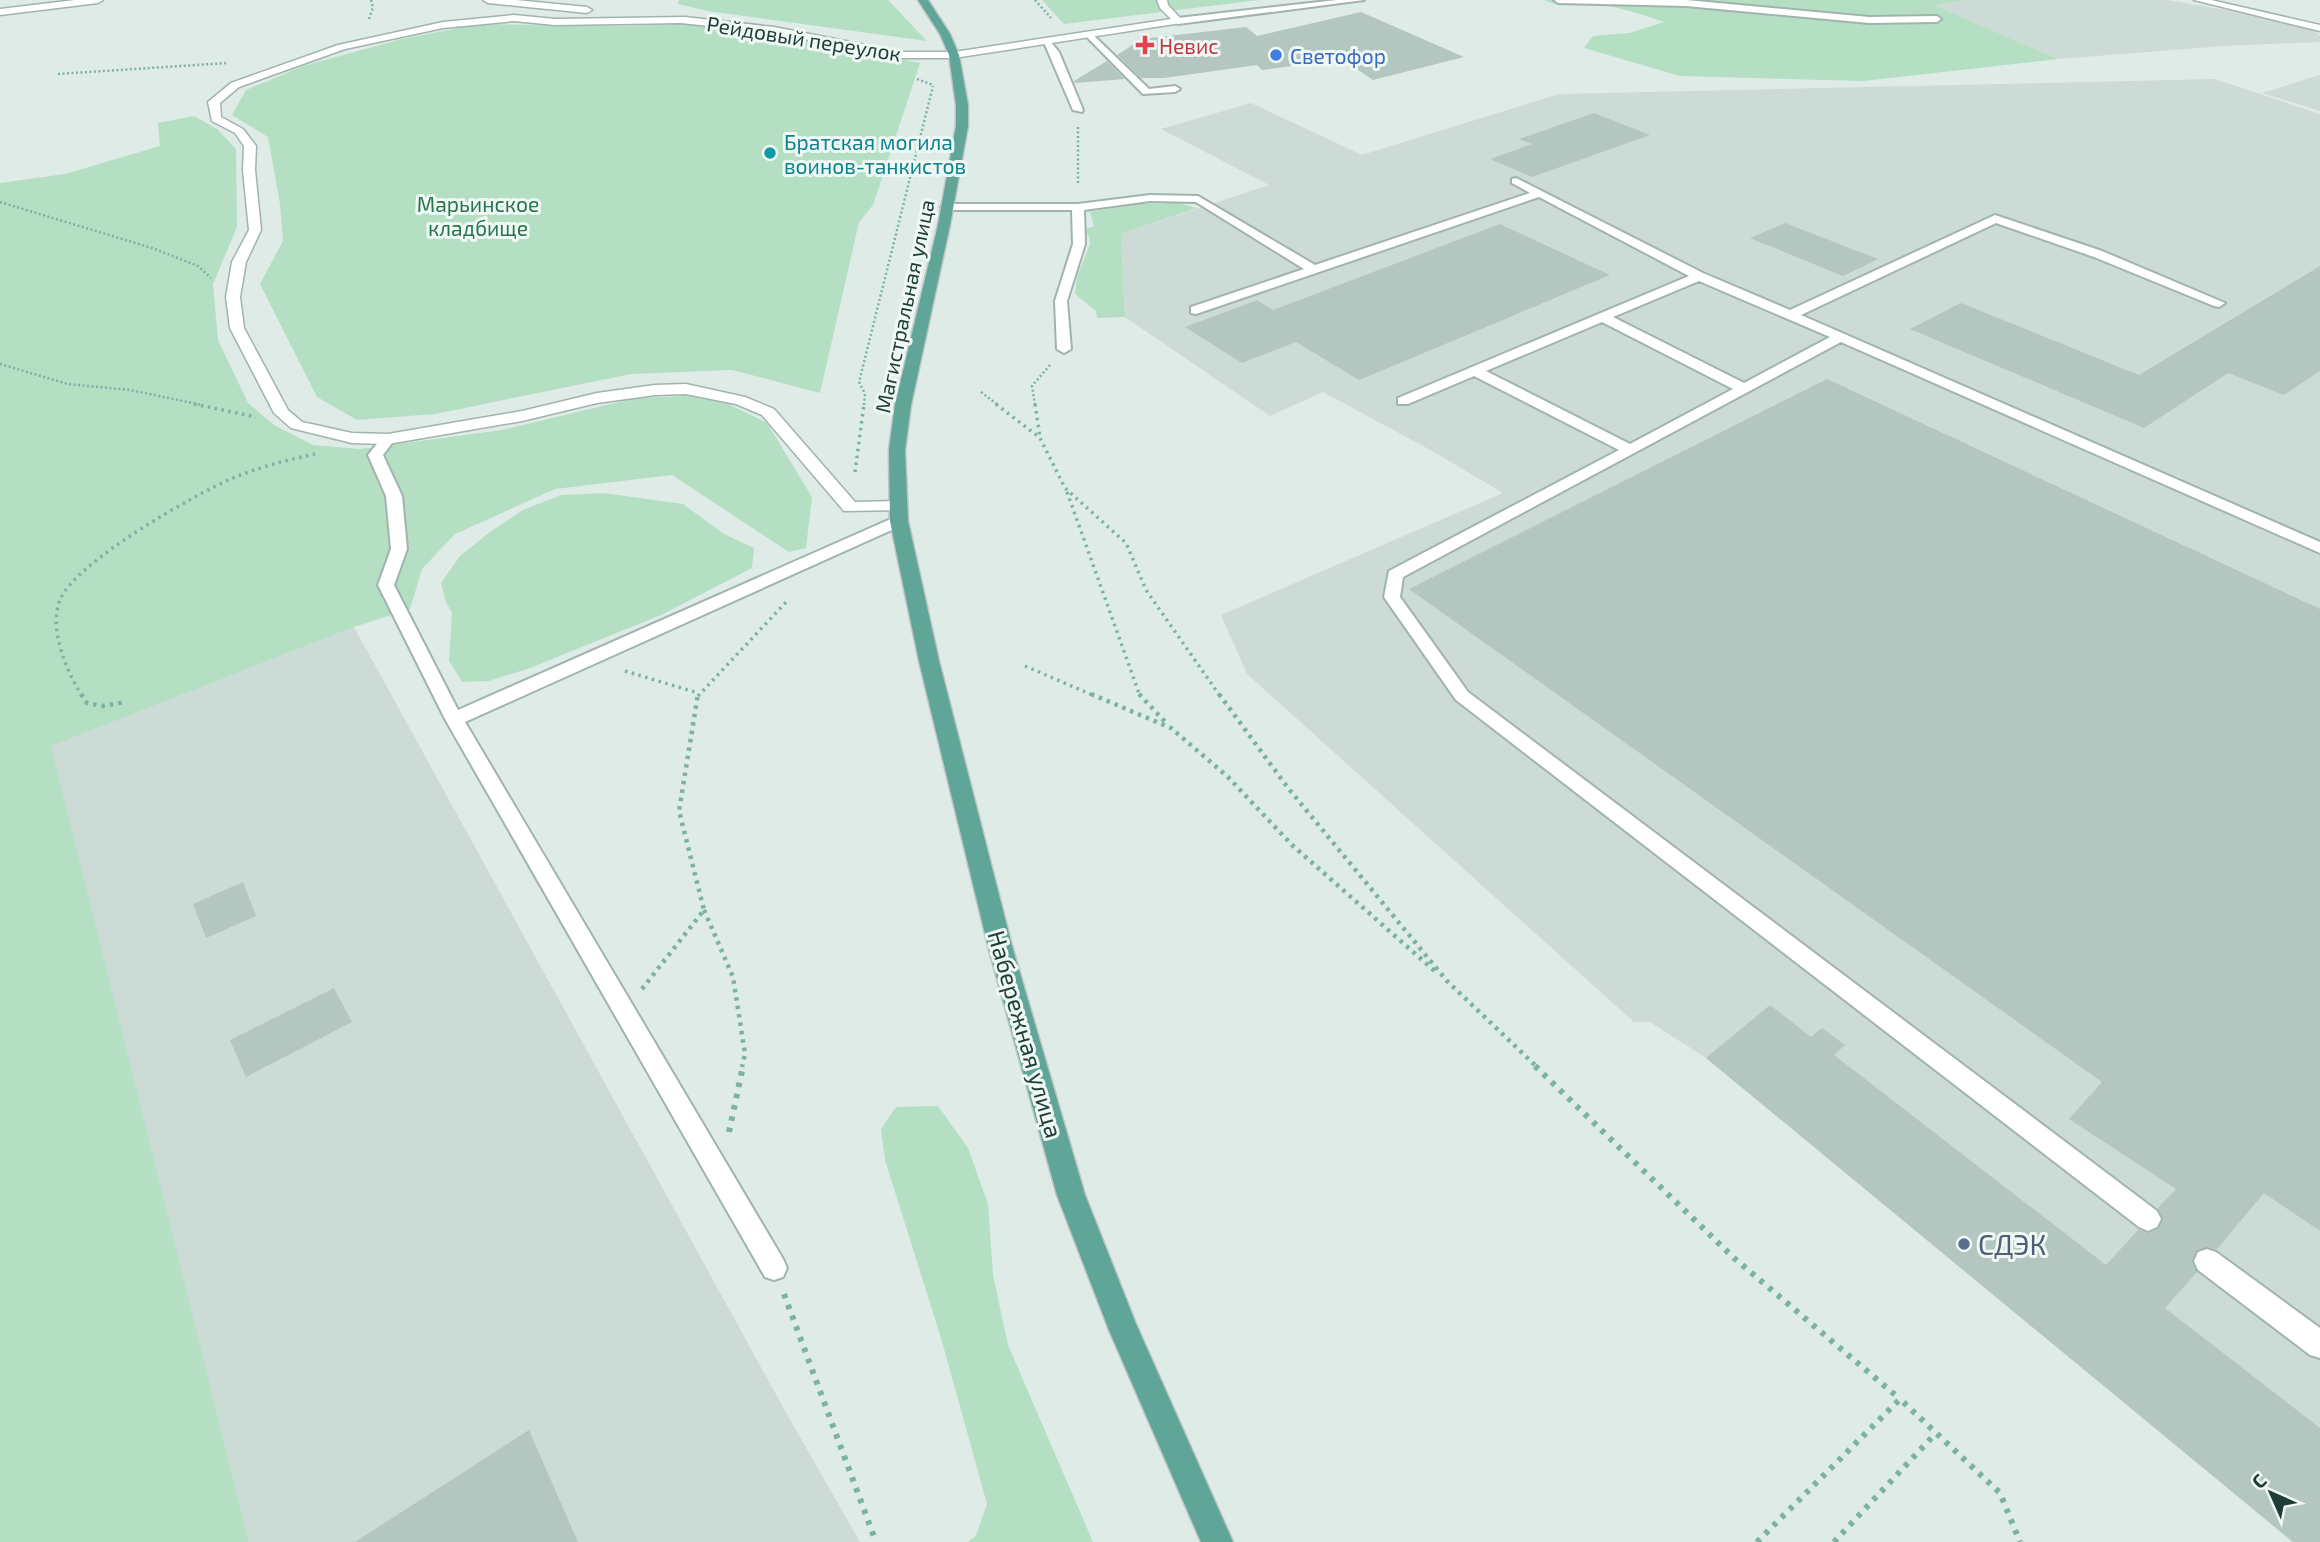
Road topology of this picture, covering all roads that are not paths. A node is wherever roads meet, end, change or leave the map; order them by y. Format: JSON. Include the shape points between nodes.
{"nodes":[{"id":1,"x":98,"y":0,"type":"edge"},
{"id":2,"x":488,"y":0,"type":"edge"},
{"id":3,"x":923,"y":0,"type":"edge"},
{"id":4,"x":1162,"y":0,"type":"edge"},
{"id":5,"x":1360,"y":0,"type":"edge"},
{"id":6,"x":1558,"y":0,"type":"edge"},
{"id":7,"x":2199,"y":0,"type":"edge"},
{"id":8,"x":1330,"y":1,"type":"edge"},
{"id":9,"x":0,"y":12,"type":"edge"},
{"id":10,"x":1937,"y":19,"type":"dead end"},
{"id":11,"x":685,"y":20,"type":"junction"},
{"id":12,"x":1178,"y":21,"type":"junction"},
{"id":13,"x":2320,"y":28,"type":"edge"},
{"id":14,"x":1090,"y":35,"type":"junction"},
{"id":15,"x":1046,"y":42,"type":"junction"},
{"id":16,"x":954,"y":55,"type":"junction"},
{"id":17,"x":1175,"y":89,"type":"dead end"},
{"id":18,"x":1078,"y":110,"type":"road end"},
{"id":19,"x":1516,"y":181,"type":"dead end"},
{"id":20,"x":1541,"y":193,"type":"junction"},
{"id":21,"x":947,"y":207,"type":"junction"},
{"id":22,"x":1078,"y":207,"type":"junction"},
{"id":23,"x":1316,"y":271,"type":"junction"},
{"id":24,"x":1699,"y":276,"type":"junction"},
{"id":25,"x":2219,"y":303,"type":"dead end"},
{"id":26,"x":1196,"y":310,"type":"dead end"},
{"id":27,"x":1790,"y":315,"type":"junction"},
{"id":28,"x":1602,"y":317,"type":"junction"},
{"id":29,"x":1841,"y":337,"type":"junction"},
{"id":30,"x":1064,"y":349,"type":"road end"},
{"id":31,"x":1473,"y":370,"type":"junction"},
{"id":32,"x":1746,"y":390,"type":"junction"},
{"id":33,"x":1403,"y":401,"type":"dead end"},
{"id":34,"x":388,"y":439,"type":"junction"},
{"id":35,"x":1631,"y":450,"type":"junction"},
{"id":36,"x":898,"y":514,"type":"junction"},
{"id":37,"x":2320,"y":548,"type":"edge"},
{"id":38,"x":454,"y":719,"type":"junction"},
{"id":39,"x":2148,"y":1219,"type":"dead end"},
{"id":40,"x":2207,"y":1261,"type":"dead end"},
{"id":41,"x":774,"y":1268,"type":"road end"},
{"id":42,"x":2320,"y":1345,"type":"edge"},
{"id":43,"x":1217,"y":1542,"type":"edge"}],
"edges":[{"from":1,"to":9,"type":"street"},
{"from":2,"to":11,"type":"street","name":"Рейдовый переулок"},
{"from":3,"to":16,"type":"main road","name":"Магистральная улица"},
{"from":4,"to":12,"type":"street"},
{"from":5,"to":8,"type":"lane"},
{"from":6,"to":10,"type":"lane","via":[[1686,3],[1857,19]]},
{"from":7,"to":13,"type":"street"},
{"from":8,"to":12,"type":"lane"},
{"from":11,"to":16,"type":"street","name":"Рейдовый переулок","via":[[774,30],[901,55]]},
{"from":11,"to":34,"type":"street","via":[[555,22],[514,18],[397,34],[280,67],[235,85],[214,102],[216,119],[239,131],[250,146],[255,230],[239,262],[233,297],[237,328],[282,413],[297,425],[352,438]]},
{"from":12,"to":14,"type":"street","name":"Рейдовый переулок"},
{"from":14,"to":15,"type":"street","name":"Рейдовый переулок"},
{"from":14,"to":17,"type":"lane","via":[[1147,92]]},
{"from":15,"to":16,"type":"street","name":"Рейдовый переулок"},
{"from":15,"to":18,"type":"lane"},
{"from":16,"to":21,"type":"main road","name":"Магистральная улица","via":[[962,126]]},
{"from":19,"to":20,"type":"lane"},
{"from":20,"to":23,"type":"lane"},
{"from":20,"to":24,"type":"lane"},
{"from":21,"to":22,"type":"lane"},
{"from":21,"to":36,"type":"main road","name":"Магистральная улица","via":[[903,405],[897,450]]},
{"from":22,"to":23,"type":"lane","via":[[1150,198],[1198,199]]},
{"from":22,"to":30,"type":"lane","via":[[1079,244],[1061,301]]},
{"from":23,"to":26,"type":"lane"},
{"from":24,"to":27,"type":"lane"},
{"from":24,"to":28,"type":"lane"},
{"from":25,"to":27,"type":"lane","via":[[1995,219]]},
{"from":27,"to":29,"type":"lane"},
{"from":28,"to":31,"type":"lane"},
{"from":28,"to":32,"type":"lane"},
{"from":29,"to":32,"type":"lane"},
{"from":29,"to":37,"type":"lane"},
{"from":31,"to":33,"type":"lane"},
{"from":31,"to":35,"type":"lane"},
{"from":32,"to":35,"type":"lane"},
{"from":34,"to":36,"type":"street","via":[[597,398],[686,389],[740,400],[768,412],[850,507]]},
{"from":34,"to":38,"type":"lane","via":[[375,455],[394,496],[399,548],[386,585]]},
{"from":35,"to":39,"type":"lane","via":[[1395,575],[1392,597],[1462,696]]},
{"from":36,"to":38,"type":"lane"},
{"from":36,"to":43,"type":"main road","name":"Набережная улица","via":[[929,661],[997,933],[1072,1195],[1124,1330]]},
{"from":38,"to":41,"type":"lane"},
{"from":40,"to":42,"type":"lane"}]}
